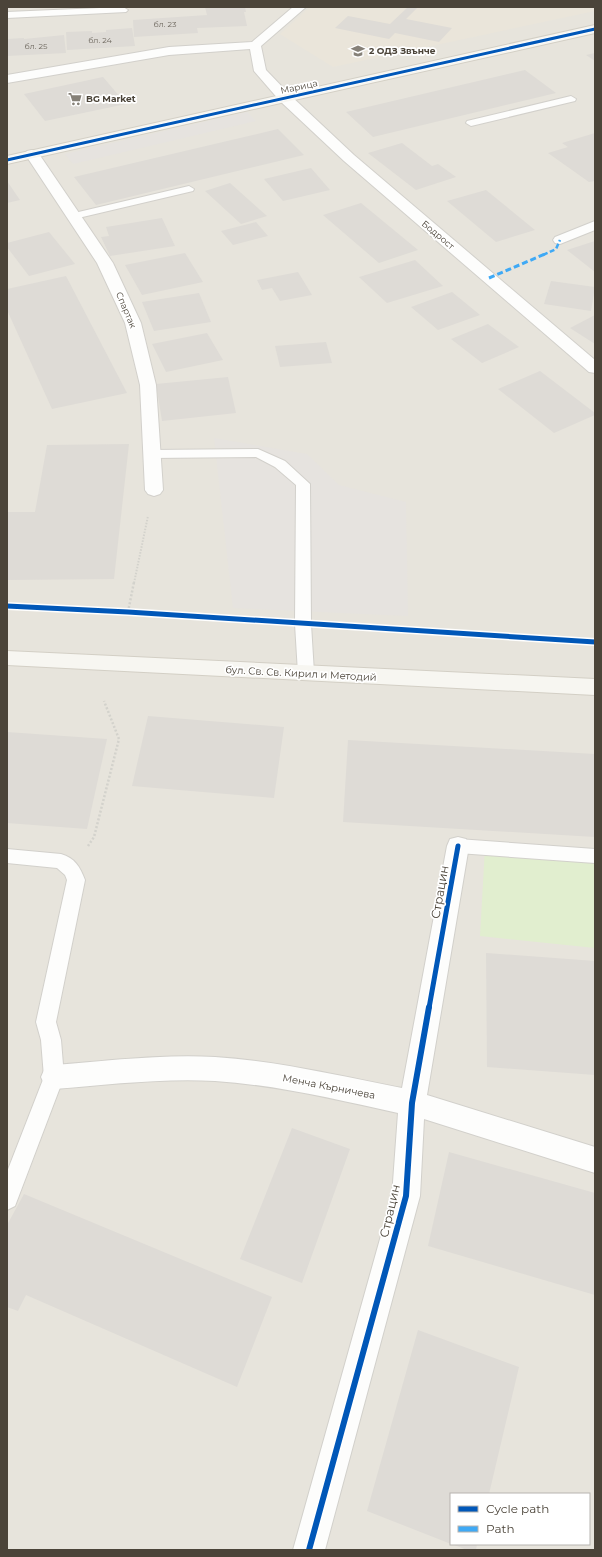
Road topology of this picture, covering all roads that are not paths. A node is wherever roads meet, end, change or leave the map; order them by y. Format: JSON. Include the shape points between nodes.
{"nodes":[{"id":1,"x":300,"y":7,"type":"edge"},
{"id":2,"x":123,"y":10,"type":"dead end"},
{"id":3,"x":7,"y":15,"type":"edge"},
{"id":4,"x":595,"y":29,"type":"edge"},
{"id":5,"x":255,"y":45,"type":"junction"},
{"id":6,"x":7,"y":79,"type":"edge"},
{"id":7,"x":285,"y":98,"type":"junction"},
{"id":8,"x":571,"y":99,"type":"dead end"},
{"id":9,"x":471,"y":123,"type":"dead end"},
{"id":10,"x":32,"y":154,"type":"junction"},
{"id":11,"x":7,"y":160,"type":"edge"},
{"id":12,"x":189,"y":189,"type":"dead end"},
{"id":13,"x":74,"y":216,"type":"junction"},
{"id":14,"x":595,"y":225,"type":"edge"},
{"id":15,"x":560,"y":240,"type":"dead end"},
{"id":16,"x":595,"y":368,"type":"edge"},
{"id":17,"x":151,"y":454,"type":"junction"},
{"id":18,"x":154,"y":490,"type":"road end"},
{"id":19,"x":7,"y":658,"type":"edge"},
{"id":20,"x":306,"y":673,"type":"junction"},
{"id":21,"x":595,"y":687,"type":"edge"},
{"id":22,"x":458,"y":846,"type":"joint"},
{"id":23,"x":7,"y":856,"type":"edge"},
{"id":24,"x":595,"y":856,"type":"edge"},
{"id":25,"x":54,"y":1077,"type":"junction"},
{"id":26,"x":412,"y":1103,"type":"junction"},
{"id":27,"x":595,"y":1160,"type":"edge"},
{"id":28,"x":7,"y":1199,"type":"edge"},
{"id":29,"x":309,"y":1550,"type":"edge"}],
"edges":[{"from":1,"to":5,"type":"street"},
{"from":2,"to":3,"type":"lane"},
{"from":4,"to":7,"type":"street","name":"Марица"},
{"from":5,"to":6,"type":"street","via":[[169,51]]},
{"from":5,"to":7,"type":"street","name":"Бодрост","via":[[260,72]]},
{"from":7,"to":10,"type":"street","name":"Марица"},
{"from":7,"to":16,"type":"street","name":"Бодрост","via":[[349,158]]},
{"from":8,"to":9,"type":"lane"},
{"from":10,"to":11,"type":"street","name":"Марица"},
{"from":10,"to":13,"type":"street","name":"Спартак"},
{"from":12,"to":13,"type":"lane"},
{"from":13,"to":17,"type":"street","name":"Спартак","via":[[105,263],[133,323],[148,385]]},
{"from":14,"to":15,"type":"street"},
{"from":17,"to":18,"type":"street","name":"Спартак"},
{"from":17,"to":20,"type":"lane","via":[[258,453],[280,464],[303,484]]},
{"from":19,"to":20,"type":"street","name":"бул. Св. Св. Кирил и Методий"},
{"from":20,"to":21,"type":"street","name":"бул. Св. Св. Кирил и Методий"},
{"from":22,"to":24,"type":"lane"},
{"from":22,"to":26,"type":"street","name":"Страцин"},
{"from":23,"to":25,"type":"lane","via":[[61,862],[72,870],[76,880],[46,1022],[51,1040]]},
{"from":25,"to":26,"type":"street","name":"Менча Кърничева","via":[[151,1069],[215,1069],[280,1076]]},
{"from":25,"to":28,"type":"lane"},
{"from":26,"to":27,"type":"street","name":"Менча Кърничева"},
{"from":26,"to":29,"type":"street","name":"Страцин","via":[[406,1196]]}]}
